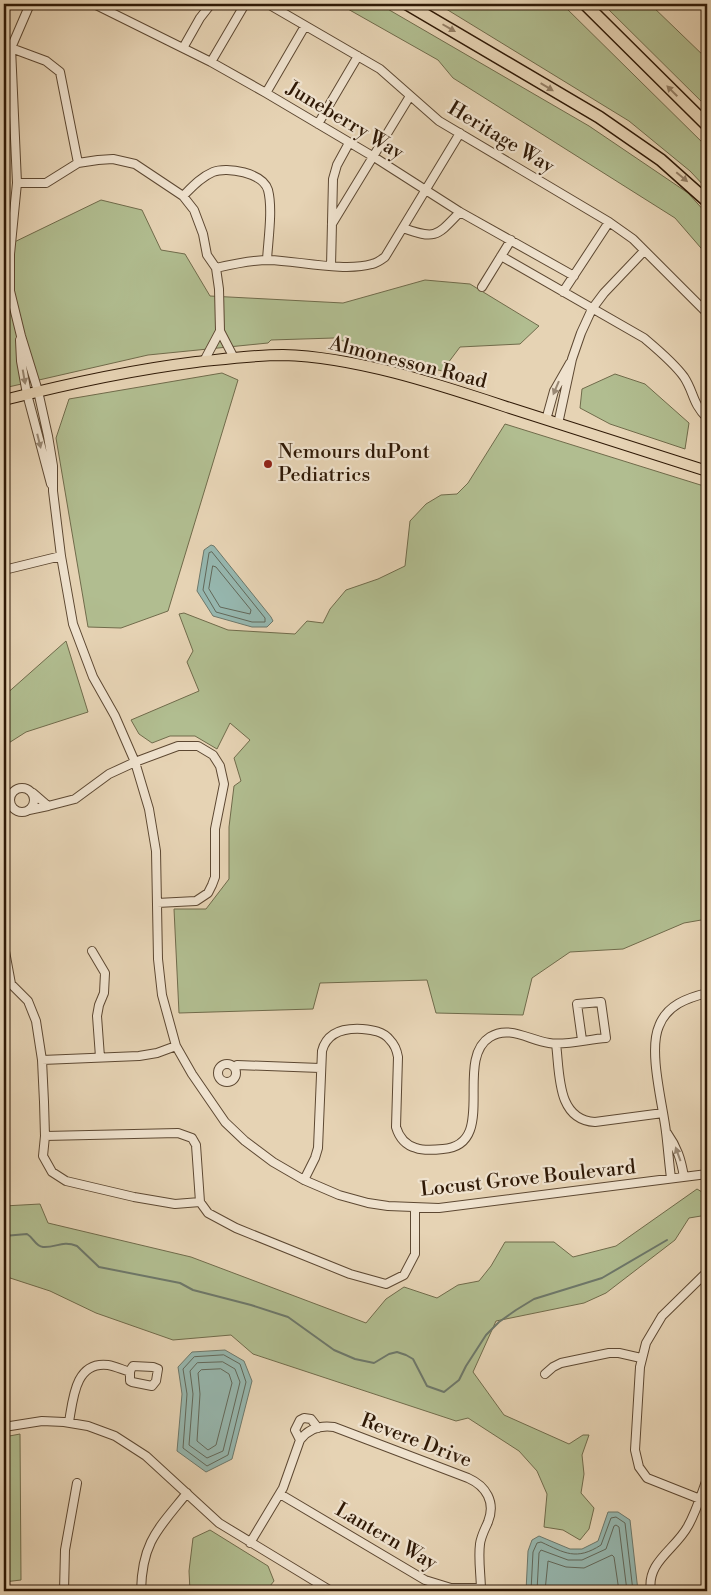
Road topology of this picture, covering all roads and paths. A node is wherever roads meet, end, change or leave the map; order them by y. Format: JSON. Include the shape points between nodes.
{"nodes":[{"id":1,"x":30,"y":4,"type":"edge"},
{"id":2,"x":94,"y":4,"type":"edge"},
{"id":3,"x":211,"y":4,"type":"edge"},
{"id":4,"x":245,"y":4,"type":"edge"},
{"id":5,"x":268,"y":4,"type":"edge"},
{"id":6,"x":407,"y":4,"type":"edge"},
{"id":7,"x":585,"y":4,"type":"edge"},
{"id":8,"x":306,"y":26,"type":"junction"},
{"id":9,"x":11,"y":48,"type":"junction"},
{"id":10,"x":183,"y":48,"type":"junction"},
{"id":11,"x":358,"y":56,"type":"junction"},
{"id":12,"x":211,"y":62,"type":"junction"},
{"id":13,"x":266,"y":93,"type":"junction"},
{"id":14,"x":410,"y":96,"type":"junction"},
{"id":15,"x":318,"y":124,"type":"junction"},
{"id":16,"x":707,"y":125,"type":"edge"},
{"id":17,"x":460,"y":133,"type":"junction"},
{"id":18,"x":350,"y":143,"type":"junction"},
{"id":19,"x":374,"y":157,"type":"junction"},
{"id":20,"x":78,"y":163,"type":"junction"},
{"id":21,"x":17,"y":183,"type":"junction"},
{"id":22,"x":425,"y":189,"type":"junction"},
{"id":23,"x":183,"y":196,"type":"junction"},
{"id":24,"x":707,"y":201,"type":"edge"},
{"id":25,"x":460,"y":212,"type":"junction"},
{"id":26,"x":609,"y":222,"type":"junction"},
{"id":27,"x":332,"y":224,"type":"junction"},
{"id":28,"x":403,"y":228,"type":"junction"},
{"id":29,"x":511,"y":240,"type":"junction"},
{"id":30,"x":644,"y":251,"type":"junction"},
{"id":31,"x":501,"y":256,"type":"junction"},
{"id":32,"x":267,"y":260,"type":"junction"},
{"id":33,"x":331,"y":266,"type":"junction"},
{"id":34,"x":216,"y":268,"type":"junction"},
{"id":35,"x":574,"y":276,"type":"junction"},
{"id":36,"x":482,"y":287,"type":"dead end"},
{"id":37,"x":563,"y":292,"type":"junction"},
{"id":38,"x":592,"y":309,"type":"junction"},
{"id":39,"x":707,"y":313,"type":"edge"},
{"id":40,"x":220,"y":331,"type":"junction"},
{"id":41,"x":21,"y":336,"type":"junction"},
{"id":42,"x":234,"y":358,"type":"junction"},
{"id":43,"x":572,"y":359,"type":"junction"},
{"id":44,"x":204,"y":361,"type":"junction"},
{"id":45,"x":38,"y":391,"type":"junction"},
{"id":46,"x":27,"y":394,"type":"junction"},
{"id":47,"x":4,"y":400,"type":"edge"},
{"id":48,"x":707,"y":418,"type":"edge"},
{"id":49,"x":546,"y":420,"type":"junction"},
{"id":50,"x":558,"y":424,"type":"junction"},
{"id":51,"x":707,"y":471,"type":"edge"},
{"id":52,"x":53,"y":491,"type":"junction"},
{"id":53,"x":61,"y":556,"type":"junction"},
{"id":54,"x":4,"y":570,"type":"edge"},
{"id":55,"x":4,"y":613,"type":"edge"},
{"id":56,"x":4,"y":639,"type":"edge"},
{"id":57,"x":135,"y":762,"type":"junction"},
{"id":58,"x":32,"y":793,"type":"junction"},
{"id":59,"x":48,"y":806,"type":"junction"},
{"id":60,"x":27,"y":811,"type":"junction"},
{"id":61,"x":157,"y":903,"type":"junction"},
{"id":62,"x":4,"y":946,"type":"edge"},
{"id":63,"x":92,"y":951,"type":"dead end"},
{"id":64,"x":707,"y":993,"type":"edge"},
{"id":65,"x":582,"y":1040,"type":"junction"},
{"id":66,"x":556,"y":1044,"type":"junction"},
{"id":67,"x":176,"y":1046,"type":"junction"},
{"id":68,"x":100,"y":1057,"type":"junction"},
{"id":69,"x":42,"y":1060,"type":"junction"},
{"id":70,"x":234,"y":1067,"type":"dead end"},
{"id":71,"x":320,"y":1068,"type":"junction"},
{"id":72,"x":663,"y":1113,"type":"junction"},
{"id":73,"x":666,"y":1133,"type":"junction"},
{"id":74,"x":45,"y":1136,"type":"junction"},
{"id":75,"x":707,"y":1174,"type":"edge"},
{"id":76,"x":684,"y":1177,"type":"junction"},
{"id":77,"x":671,"y":1178,"type":"junction"},
{"id":78,"x":304,"y":1180,"type":"junction"},
{"id":79,"x":200,"y":1202,"type":"junction"},
{"id":80,"x":415,"y":1208,"type":"junction"},
{"id":81,"x":707,"y":1272,"type":"edge"},
{"id":82,"x":642,"y":1358,"type":"junction"},
{"id":83,"x":130,"y":1372,"type":"dead end"},
{"id":84,"x":545,"y":1374,"type":"dead end"},
{"id":85,"x":69,"y":1422,"type":"junction"},
{"id":86,"x":4,"y":1426,"type":"edge"},
{"id":87,"x":318,"y":1428,"type":"junction"},
{"id":88,"x":300,"y":1440,"type":"junction"},
{"id":89,"x":707,"y":1479,"type":"edge"},
{"id":90,"x":77,"y":1483,"type":"dead end"},
{"id":91,"x":187,"y":1493,"type":"junction"},
{"id":92,"x":280,"y":1494,"type":"junction"},
{"id":93,"x":700,"y":1499,"type":"junction"},
{"id":94,"x":250,"y":1543,"type":"junction"},
{"id":95,"x":322,"y":1589,"type":"edge"},
{"id":96,"x":481,"y":1590,"type":"edge"},
{"id":97,"x":64,"y":1591,"type":"edge"},
{"id":98,"x":141,"y":1591,"type":"edge"},
{"id":99,"x":331,"y":1591,"type":"edge"},
{"id":100,"x":651,"y":1591,"type":"edge"}],
"edges":[{"from":1,"to":9,"type":"street"},
{"from":2,"to":10,"type":"street","name":"Juneberry Way"},
{"from":3,"to":10,"type":"street"},
{"from":4,"to":12,"type":"street"},
{"from":5,"to":8,"type":"street","name":"Heritage Way"},
{"from":6,"to":24,"type":"highway","one_way":true,"via":[[621,132],[662,160]]},
{"from":16,"to":7,"type":"highway","one_way":true},
{"from":8,"to":11,"type":"street","name":"Heritage Way"},
{"from":8,"to":13,"type":"street"},
{"from":9,"to":20,"type":"street","via":[[46,61],[60,72]]},
{"from":9,"to":21,"type":"street"},
{"from":10,"to":12,"type":"street","name":"Juneberry Way"},
{"from":11,"to":14,"type":"street","name":"Heritage Way","via":[[380,69]]},
{"from":11,"to":15,"type":"street"},
{"from":12,"to":13,"type":"street","name":"Juneberry Way"},
{"from":13,"to":15,"type":"street","name":"Juneberry Way"},
{"from":14,"to":17,"type":"street","name":"Heritage Way","via":[[439,121]]},
{"from":14,"to":19,"type":"street"},
{"from":15,"to":18,"type":"street","name":"Juneberry Way"},
{"from":17,"to":22,"type":"street"},
{"from":17,"to":26,"type":"street","name":"Heritage Way"},
{"from":18,"to":19,"type":"street","name":"Juneberry Way"},
{"from":18,"to":27,"type":"street","via":[[333,179]]},
{"from":19,"to":22,"type":"street","name":"Juneberry Way"},
{"from":19,"to":27,"type":"street"},
{"from":20,"to":21,"type":"street","via":[[46,184]]},
{"from":20,"to":23,"type":"street","via":[[113,159],[135,164]]},
{"from":21,"to":41,"type":"street","via":[[10,291]]},
{"from":22,"to":25,"type":"street","name":"Juneberry Way"},
{"from":22,"to":28,"type":"street"},
{"from":23,"to":32,"type":"street","via":[[215,170],[256,176],[268,189]]},
{"from":23,"to":34,"type":"street","via":[[194,210],[207,255]]},
{"from":25,"to":28,"type":"street","via":[[439,233],[424,235]]},
{"from":25,"to":29,"type":"street","name":"Juneberry Way"},
{"from":26,"to":30,"type":"street","name":"Heritage Way","via":[[633,238]]},
{"from":26,"to":35,"type":"street"},
{"from":27,"to":33,"type":"street"},
{"from":28,"to":33,"type":"street","via":[[385,257],[374,264]]},
{"from":29,"to":31,"type":"street"},
{"from":29,"to":35,"type":"street","name":"Juneberry Way"},
{"from":30,"to":38,"type":"street"},
{"from":30,"to":39,"type":"street","name":"Heritage Way"},
{"from":31,"to":36,"type":"street"},
{"from":31,"to":37,"type":"street"},
{"from":32,"to":33,"type":"street"},
{"from":32,"to":34,"type":"street"},
{"from":34,"to":40,"type":"street"},
{"from":35,"to":37,"type":"street"},
{"from":37,"to":38,"type":"street"},
{"from":38,"to":43,"type":"street"},
{"from":38,"to":48,"type":"street","via":[[656,348],[684,377],[698,408]]},
{"from":40,"to":42,"type":"street"},
{"from":40,"to":44,"type":"street"},
{"from":41,"to":45,"type":"street"},
{"from":41,"to":46,"type":"street","one_way":true,"via":[[19,345]]},
{"from":42,"to":44,"type":"main road","name":"Almonesson Road"},
{"from":42,"to":49,"type":"main road","name":"Almonesson Road","via":[[284,355],[350,363],[443,386]]},
{"from":43,"to":49,"type":"street","one_way":true,"via":[[554,392]]},
{"from":43,"to":50,"type":"street"},
{"from":44,"to":45,"type":"main road","name":"Almonesson Road"},
{"from":45,"to":46,"type":"main road","name":"Almonesson Road"},
{"from":45,"to":52,"type":"street","via":[[51,449]]},
{"from":46,"to":47,"type":"main road","name":"Almonesson Road"},
{"from":46,"to":52,"type":"street","one_way":true},
{"from":49,"to":50,"type":"main road","name":"Almonesson Road"},
{"from":50,"to":51,"type":"main road","name":"Almonesson Road"},
{"from":52,"to":53,"type":"street","name":"Locust Grove Boulevard"},
{"from":53,"to":54,"type":"street"},
{"from":53,"to":57,"type":"street","name":"Locust Grove Boulevard","via":[[73,624],[82,650]]},
{"from":55,"to":56,"type":"street"},
{"from":57,"to":59,"type":"street","via":[[109,774],[79,797]]},
{"from":57,"to":61,"type":"street","name":"Locust Grove Boulevard","via":[[155,840]]},
{"from":57,"to":61,"type":"street","via":[[178,746],[194,745],[213,755],[223,778],[215,829],[215,877],[212,885],[196,900]]},
{"from":58,"to":59,"type":"street"},
{"from":58,"to":60,"type":"street","via":[[33,804]]},
{"from":58,"to":60,"type":"street","via":[[22,788],[14,790],[10,797],[13,808]]},
{"from":59,"to":60,"type":"street"},
{"from":61,"to":67,"type":"street","name":"Locust Grove Boulevard","via":[[160,983]]},
{"from":62,"to":69,"type":"street","via":[[11,984],[28,1001],[36,1021]]},
{"from":63,"to":68,"type":"street","via":[[105,973],[104,993],[97,1016]]},
{"from":64,"to":72,"type":"street","via":[[678,1004],[659,1026],[655,1049]]},
{"from":65,"to":65,"type":"street","via":[[606,1038],[601,1002],[577,1004]]},
{"from":65,"to":66,"type":"street"},
{"from":66,"to":71,"type":"street","via":[[505,1032],[483,1043],[475,1060],[472,1127],[460,1144],[447,1149],[415,1148],[400,1137],[395,1119],[398,1057],[394,1044],[386,1036],[365,1030],[336,1032],[324,1044]]},
{"from":66,"to":72,"type":"street","via":[[563,1098],[574,1115],[595,1122]]},
{"from":67,"to":68,"type":"street","via":[[139,1056]]},
{"from":67,"to":78,"type":"street","name":"Locust Grove Boulevard","via":[[225,1122],[273,1162]]},
{"from":68,"to":69,"type":"street"},
{"from":69,"to":74,"type":"street"},
{"from":70,"to":71,"type":"street"},
{"from":71,"to":78,"type":"street","via":[[318,1148]]},
{"from":72,"to":73,"type":"street"},
{"from":76,"to":73,"type":"street","one_way":true,"via":[[680,1156]]},
{"from":73,"to":77,"type":"street"},
{"from":74,"to":79,"type":"street","via":[[43,1156],[52,1172],[66,1182],[175,1204]]},
{"from":74,"to":79,"type":"street","via":[[178,1133],[192,1138],[196,1145]]},
{"from":75,"to":76,"type":"street","name":"Locust Grove Boulevard"},
{"from":76,"to":77,"type":"street","name":"Locust Grove Boulevard"},
{"from":77,"to":80,"type":"street","name":"Locust Grove Boulevard","via":[[439,1208]]},
{"from":78,"to":80,"type":"street","name":"Locust Grove Boulevard","via":[[338,1196]]},
{"from":79,"to":80,"type":"street","via":[[208,1213],[236,1228],[350,1274],[386,1284],[404,1276],[415,1254]]},
{"from":81,"to":82,"type":"street","via":[[659,1320]]},
{"from":82,"to":84,"type":"street","via":[[609,1353],[561,1363]]},
{"from":82,"to":93,"type":"street","via":[[635,1450],[637,1463],[650,1480]]},
{"from":83,"to":85,"type":"street","via":[[109,1365],[97,1365],[86,1371],[78,1379]]},
{"from":85,"to":86,"type":"street","via":[[42,1421]]},
{"from":85,"to":91,"type":"street","via":[[127,1443]]},
{"from":87,"to":88,"type":"street","via":[[307,1432]]},
{"from":87,"to":88,"type":"street","name":"Revere Drive","via":[[311,1419],[300,1420],[295,1430]]},
{"from":87,"to":96,"type":"street","name":"Revere Drive","via":[[342,1430],[482,1486],[491,1507],[480,1542]]},
{"from":88,"to":92,"type":"street","name":"Revere Drive"},
{"from":89,"to":93,"type":"street"},
{"from":90,"to":97,"type":"street","via":[[65,1550]]},
{"from":91,"to":94,"type":"street","via":[[219,1523]]},
{"from":91,"to":98,"type":"street","via":[[153,1537],[146,1553]]},
{"from":92,"to":94,"type":"street","name":"Revere Drive"},
{"from":92,"to":96,"type":"street","name":"Lantern Way","via":[[425,1580],[451,1588]]},
{"from":93,"to":100,"type":"street","via":[[682,1536],[655,1566],[650,1580]]},
{"from":94,"to":95,"type":"street"},
{"from":95,"to":99,"type":"street"}]}
